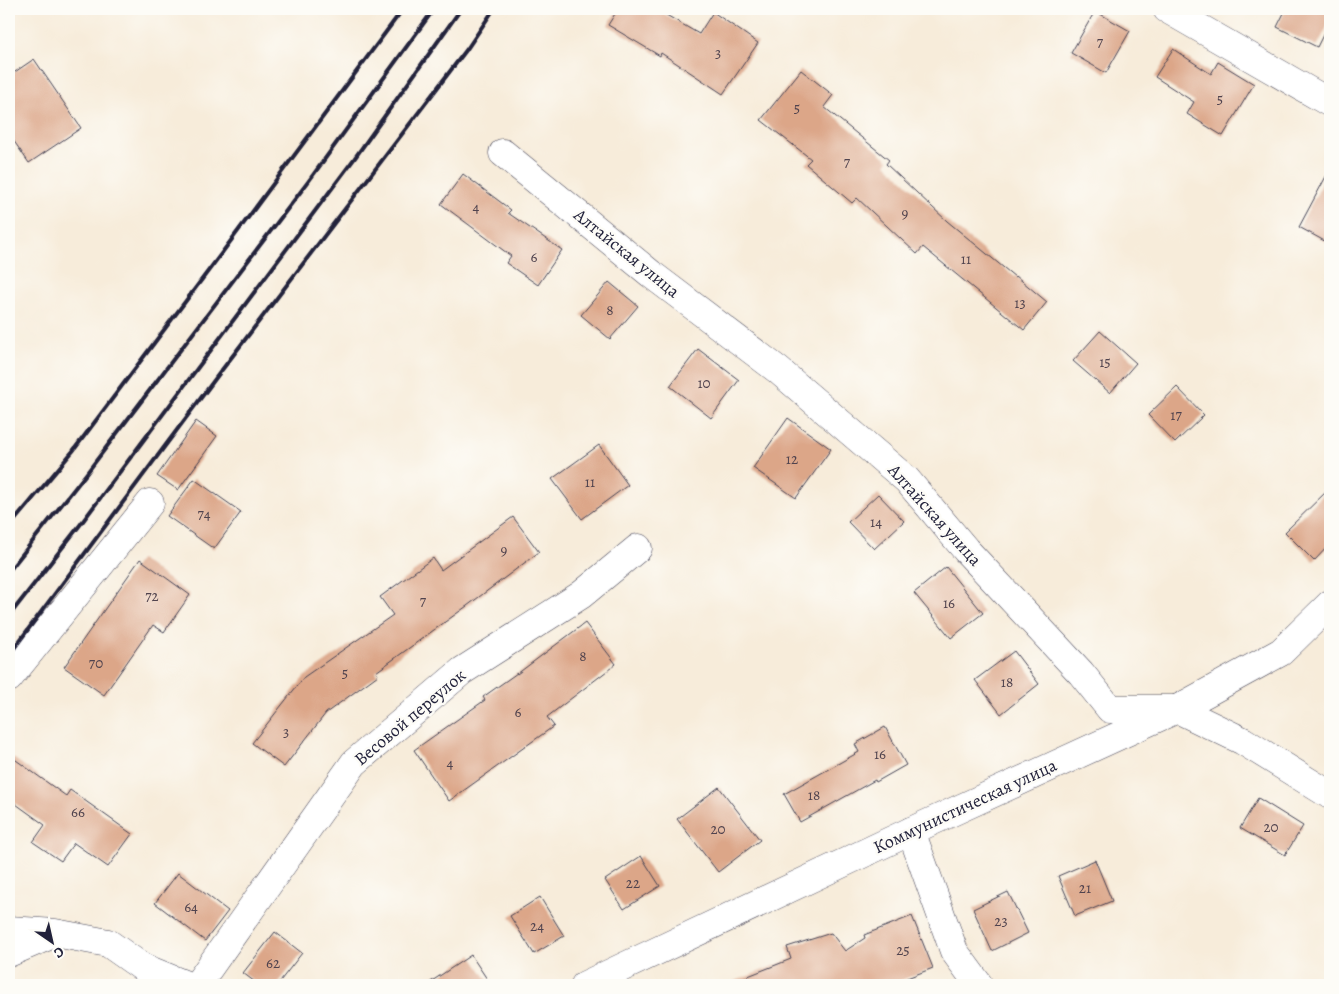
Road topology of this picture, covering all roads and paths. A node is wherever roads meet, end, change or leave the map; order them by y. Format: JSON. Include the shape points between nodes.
{"nodes":[{"id":1,"x":1167,"y":9,"type":"edge"},
{"id":2,"x":1330,"y":103,"type":"edge"},
{"id":3,"x":503,"y":153,"type":"dead end"},
{"id":4,"x":150,"y":503,"type":"dead end"},
{"id":5,"x":638,"y":548,"type":"dead end"},
{"id":6,"x":1330,"y":604,"type":"edge"},
{"id":7,"x":9,"y":678,"type":"edge"},
{"id":8,"x":1177,"y":709,"type":"junction"},
{"id":9,"x":1330,"y":795,"type":"edge"},
{"id":10,"x":911,"y":831,"type":"junction"},
{"id":11,"x":9,"y":930,"type":"edge"},
{"id":12,"x":55,"y":933,"type":"junction"},
{"id":13,"x":9,"y":953,"type":"edge"},
{"id":14,"x":186,"y":985,"type":"edge"},
{"id":15,"x":197,"y":985,"type":"edge"},
{"id":16,"x":585,"y":985,"type":"edge"},
{"id":17,"x":979,"y":985,"type":"edge"}],
"edges":[{"from":1,"to":2,"type":"street"},
{"from":3,"to":8,"type":"street","name":"Алтайская улица","via":[[651,274],[778,370],[907,480],[966,550],[1081,672],[1110,709]]},
{"from":4,"to":7,"type":"street"},
{"from":5,"to":15,"type":"street","name":"Весовой переулок","via":[[581,595],[462,671],[354,763]]},
{"from":6,"to":8,"type":"street","name":"Коммунистическая улица","via":[[1281,652]]},
{"from":8,"to":9,"type":"street","name":"Алтайская улица","via":[[1243,740]]},
{"from":8,"to":10,"type":"street","name":"Коммунистическая улица"},
{"from":10,"to":16,"type":"street","name":"Коммунистическая улица"},
{"from":10,"to":17,"type":"street","via":[[954,952]]},
{"from":11,"to":12,"type":"street"},
{"from":12,"to":13,"type":"street"},
{"from":12,"to":14,"type":"street","via":[[108,943],[142,967]]}]}
